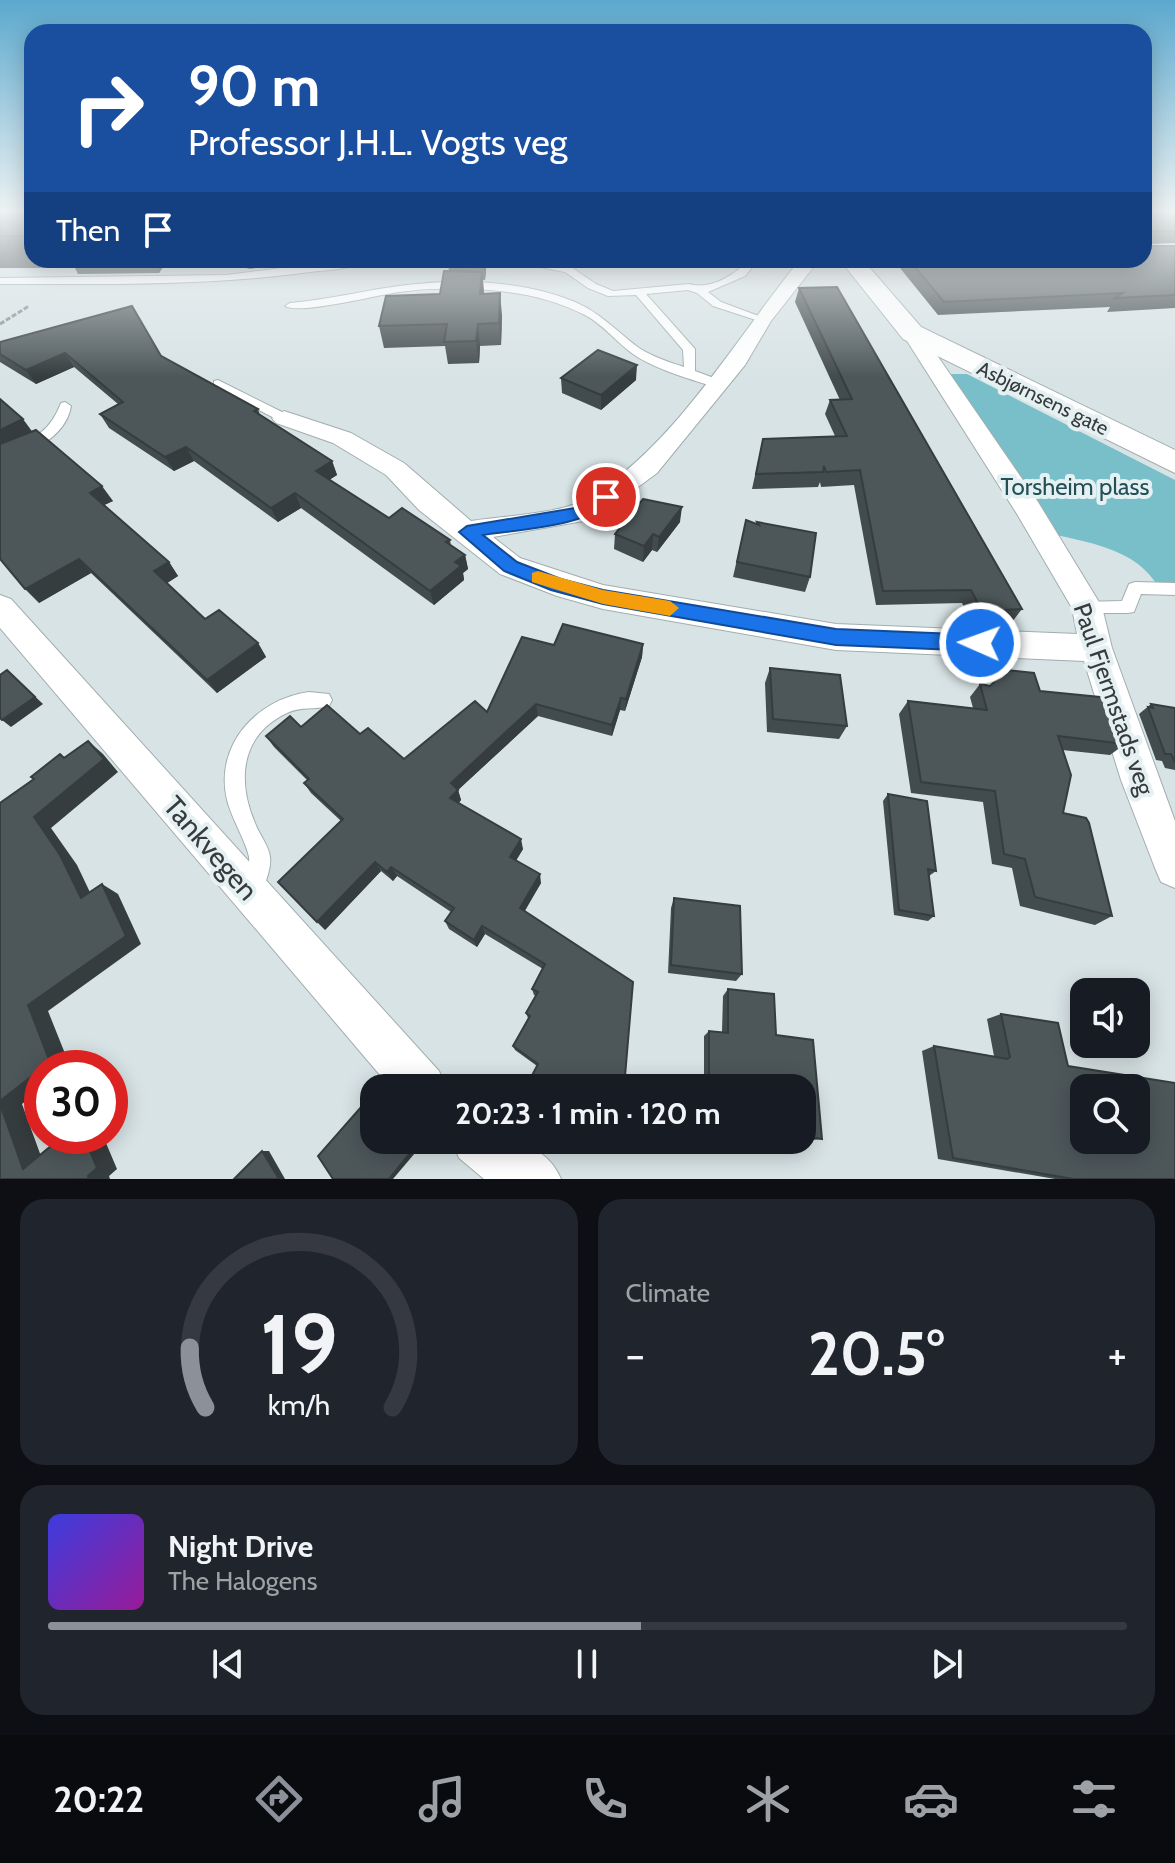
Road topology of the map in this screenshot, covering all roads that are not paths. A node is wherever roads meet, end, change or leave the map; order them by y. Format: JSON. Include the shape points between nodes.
{"nodes":[{"id":1,"x":299,"y":268,"type":"edge"},
{"id":2,"x":315,"y":268,"type":"edge"},
{"id":3,"x":561,"y":268,"type":"edge"},
{"id":4,"x":746,"y":268,"type":"edge"},
{"id":5,"x":803,"y":268,"type":"edge"},
{"id":6,"x":858,"y":268,"type":"edge"},
{"id":7,"x":297,"y":271,"type":"junction"},
{"id":8,"x":0,"y":281,"type":"edge"},
{"id":9,"x":701,"y":291,"type":"junction"},
{"id":10,"x":640,"y":293,"type":"junction"},
{"id":11,"x":290,"y":306,"type":"dead end"},
{"id":12,"x":762,"y":319,"type":"junction"},
{"id":13,"x":912,"y":333,"type":"junction"},
{"id":14,"x":690,"y":370,"type":"junction"},
{"id":15,"x":218,"y":384,"type":"edge"},
{"id":16,"x":718,"y":384,"type":"junction"},
{"id":17,"x":65,"y":406,"type":"dead end"},
{"id":18,"x":284,"y":418,"type":"joint"},
{"id":19,"x":0,"y":458,"type":"edge"},
{"id":20,"x":1175,"y":463,"type":"edge"},
{"id":21,"x":467,"y":532,"type":"junction"},
{"id":22,"x":1175,"y":589,"type":"edge"},
{"id":23,"x":0,"y":607,"type":"edge"},
{"id":24,"x":1087,"y":607,"type":"junction"},
{"id":25,"x":1096,"y":648,"type":"junction"},
{"id":26,"x":323,"y":700,"type":"dead end"},
{"id":27,"x":1175,"y":868,"type":"edge"},
{"id":28,"x":250,"y":893,"type":"junction"},
{"id":29,"x":410,"y":1074,"type":"edge"},
{"id":30,"x":493,"y":1154,"type":"edge"},
{"id":31,"x":535,"y":1179,"type":"edge"}],
"edges":[{"from":1,"to":7,"type":"lane"},
{"from":2,"to":7,"type":"lane"},
{"from":3,"to":10,"type":"lane","via":[[612,294]]},
{"from":4,"to":9,"type":"lane"},
{"from":5,"to":12,"type":"street"},
{"from":6,"to":13,"type":"street","name":"Paul Fjermstads veg"},
{"from":7,"to":8,"type":"lane","via":[[150,283]]},
{"from":9,"to":10,"type":"lane","via":[[689,287]]},
{"from":9,"to":12,"type":"lane","via":[[717,304]]},
{"from":10,"to":14,"type":"lane","via":[[689,349]]},
{"from":11,"to":14,"type":"lane","via":[[415,287],[531,294],[577,306],[640,354]]},
{"from":12,"to":16,"type":"street"},
{"from":13,"to":20,"type":"street","name":"Asbjørnsens gate"},
{"from":13,"to":24,"type":"street","name":"Paul Fjermstads veg"},
{"from":14,"to":16,"type":"lane"},
{"from":15,"to":18,"type":"lane"},
{"from":16,"to":21,"type":"street","via":[[648,467],[585,512]]},
{"from":17,"to":19,"type":"lane","via":[[58,426]]},
{"from":18,"to":21,"type":"street","via":[[342,438],[395,469]]},
{"from":21,"to":25,"type":"street","via":[[510,566],[603,597],[836,637]]},
{"from":22,"to":24,"type":"lane","via":[[1135,588],[1128,607]]},
{"from":23,"to":28,"type":"street","name":"Tankvegen"},
{"from":24,"to":25,"type":"street","name":"Paul Fjermstads veg"},
{"from":25,"to":27,"type":"street","name":"Paul Fjermstads veg","via":[[1139,780]]},
{"from":26,"to":28,"type":"lane","via":[[305,698],[269,712],[247,733],[237,759],[233,771],[239,813],[260,858]]},
{"from":28,"to":29,"type":"street","name":"Tankvegen"},
{"from":30,"to":31,"type":"street"}]}
